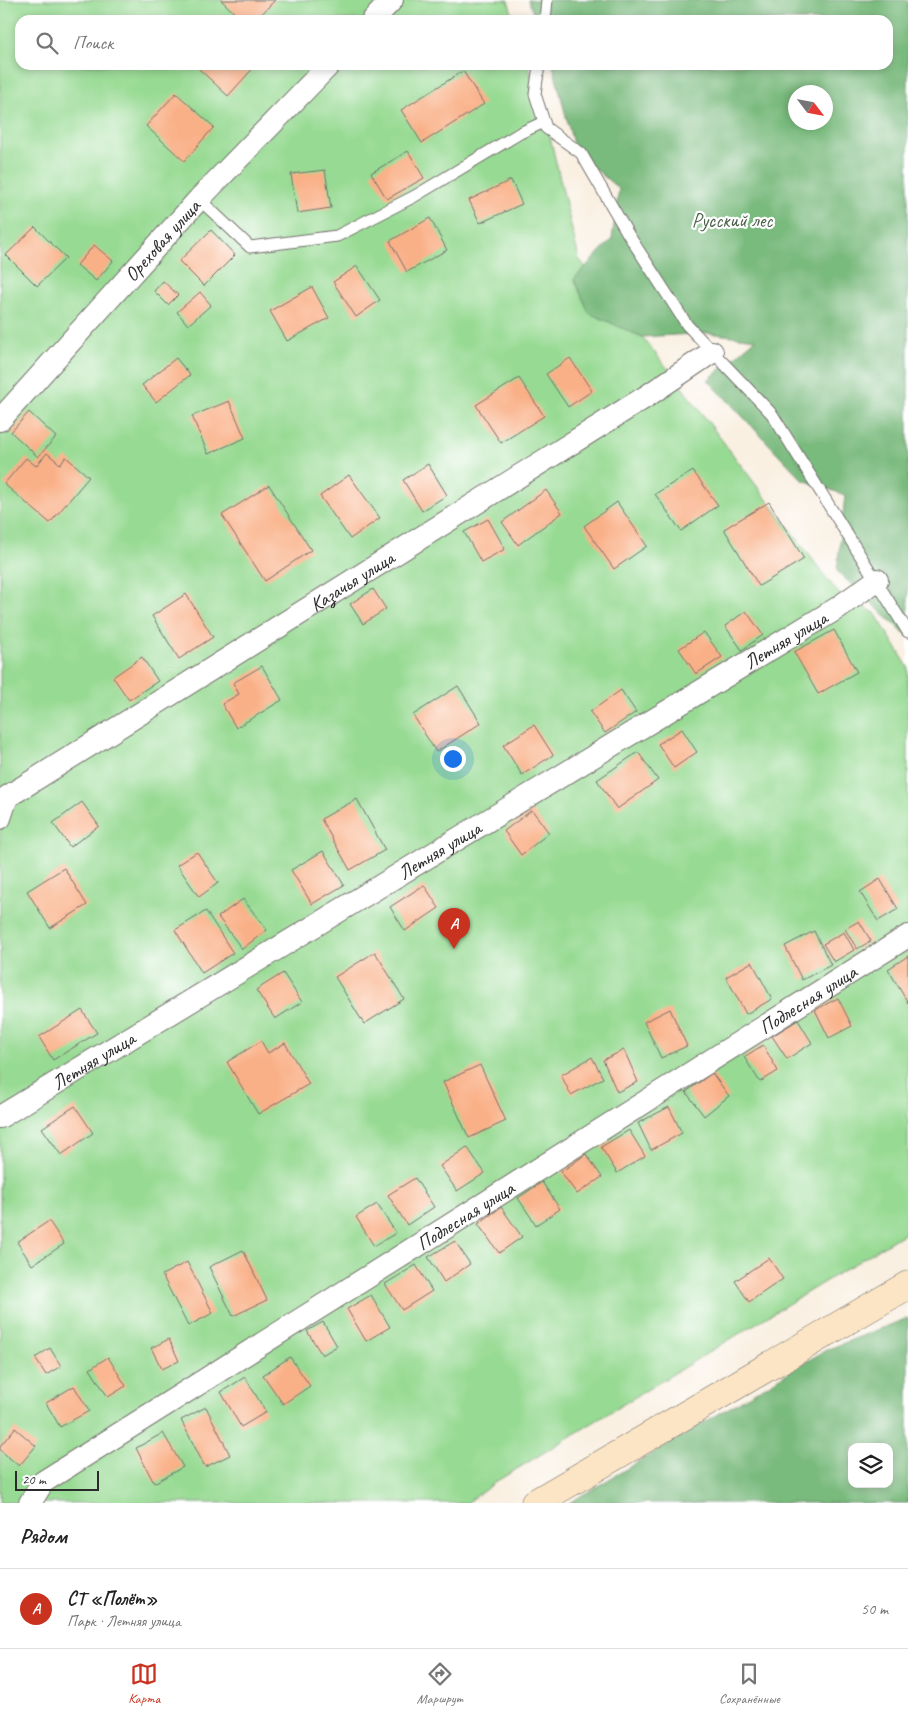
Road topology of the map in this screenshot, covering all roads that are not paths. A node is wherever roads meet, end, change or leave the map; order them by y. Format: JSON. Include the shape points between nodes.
{"nodes":[{"id":1,"x":392,"y":0,"type":"edge"},
{"id":2,"x":547,"y":0,"type":"edge"},
{"id":3,"x":378,"y":15,"type":"edge"},
{"id":4,"x":546,"y":15,"type":"edge"},
{"id":5,"x":324,"y":70,"type":"edge"},
{"id":6,"x":538,"y":70,"type":"edge"},
{"id":7,"x":544,"y":122,"type":"junction"},
{"id":8,"x":199,"y":199,"type":"junction"},
{"id":9,"x":712,"y":352,"type":"junction"},
{"id":10,"x":0,"y":420,"type":"edge"},
{"id":11,"x":876,"y":580,"type":"junction"},
{"id":12,"x":908,"y":632,"type":"edge"},
{"id":13,"x":0,"y":818,"type":"edge"},
{"id":14,"x":908,"y":936,"type":"edge"},
{"id":15,"x":0,"y":1117,"type":"edge"},
{"id":16,"x":908,"y":1285,"type":"edge"},
{"id":17,"x":30,"y":1503,"type":"edge"},
{"id":18,"x":535,"y":1503,"type":"edge"}],
"edges":[{"from":1,"to":3,"type":"street"},
{"from":2,"to":4,"type":"lane"},
{"from":5,"to":8,"type":"street","name":"Ореховая улица"},
{"from":6,"to":7,"type":"lane","via":[[535,94]]},
{"from":7,"to":8,"type":"lane","via":[[415,196],[337,236],[250,247]]},
{"from":7,"to":9,"type":"lane","via":[[546,128],[581,153],[687,325]]},
{"from":8,"to":10,"type":"street","name":"Ореховая улица"},
{"from":9,"to":11,"type":"lane","via":[[772,414]]},
{"from":9,"to":13,"type":"street","name":"Казачья улица","via":[[647,396],[7,796]]},
{"from":11,"to":12,"type":"lane"},
{"from":11,"to":15,"type":"street","name":"Летняя улица","via":[[836,609]]},
{"from":14,"to":17,"type":"street","name":"Подлесная улица","via":[[43,1482]]},
{"from":16,"to":18,"type":"main road"}]}
